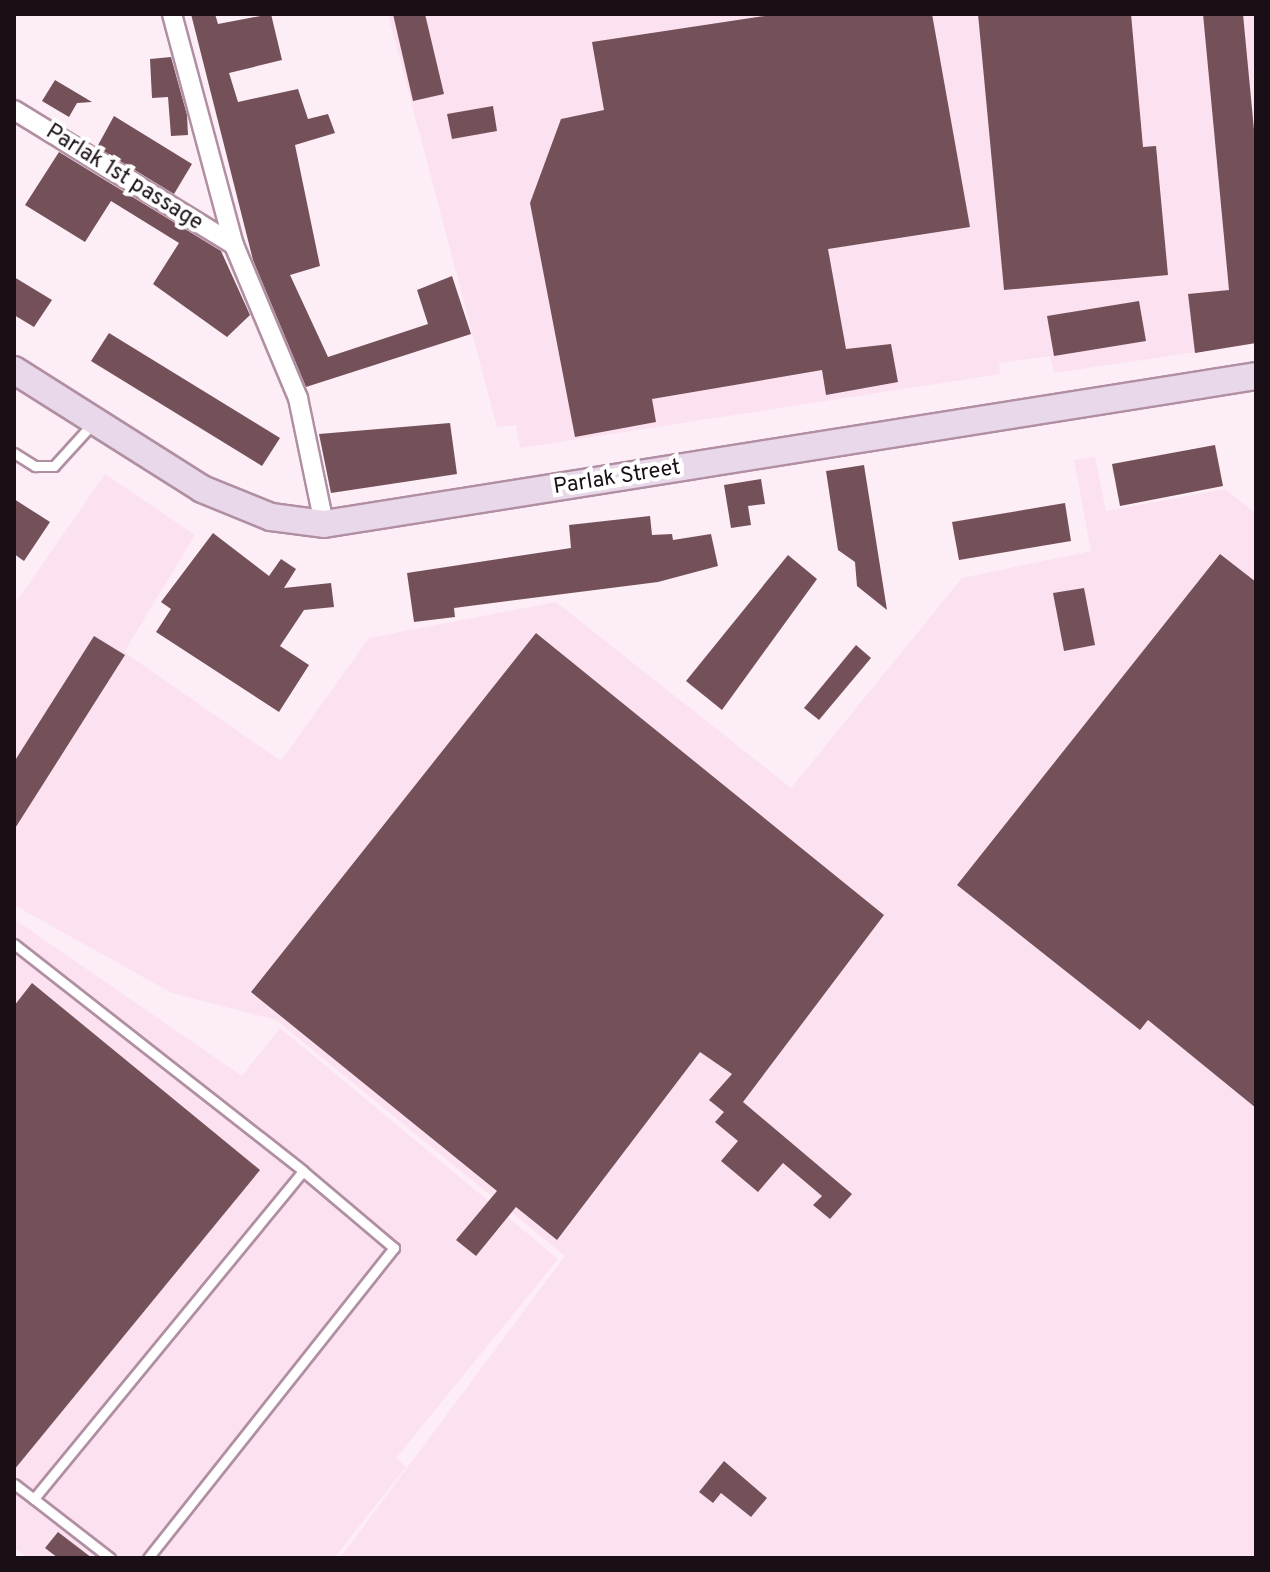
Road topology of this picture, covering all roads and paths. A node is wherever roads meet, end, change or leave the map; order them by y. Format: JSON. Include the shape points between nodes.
{"nodes":[{"id":1,"x":172,"y":14,"type":"edge"},
{"id":2,"x":14,"y":110,"type":"edge"},
{"id":3,"x":234,"y":245,"type":"junction"},
{"id":4,"x":14,"y":370,"type":"edge"},
{"id":5,"x":1256,"y":376,"type":"edge"},
{"id":6,"x":95,"y":421,"type":"junction"},
{"id":7,"x":14,"y":453,"type":"edge"},
{"id":8,"x":324,"y":524,"type":"junction"},
{"id":9,"x":14,"y":944,"type":"edge"},
{"id":10,"x":303,"y":1171,"type":"junction"},
{"id":11,"x":14,"y":1484,"type":"edge"},
{"id":12,"x":34,"y":1499,"type":"junction"},
{"id":13,"x":110,"y":1558,"type":"edge"},
{"id":14,"x":148,"y":1558,"type":"edge"}],
"edges":[{"from":1,"to":3,"type":"street","name":"Parlak 1st passage"},
{"from":2,"to":3,"type":"street","name":"Parlak 1st passage"},
{"from":3,"to":8,"type":"street","name":"Parlak 1st passage","via":[[298,398]]},
{"from":4,"to":6,"type":"main road","name":"Parlak Street"},
{"from":5,"to":8,"type":"main road","name":"Parlak Street"},
{"from":6,"to":7,"type":"lane","via":[[54,466],[35,466]]},
{"from":6,"to":8,"type":"main road","name":"Parlak Street","via":[[236,505]]},
{"from":9,"to":10,"type":"lane"},
{"from":10,"to":12,"type":"lane"},
{"from":10,"to":14,"type":"lane","via":[[394,1248]]},
{"from":11,"to":12,"type":"lane"},
{"from":12,"to":13,"type":"lane"}]}
